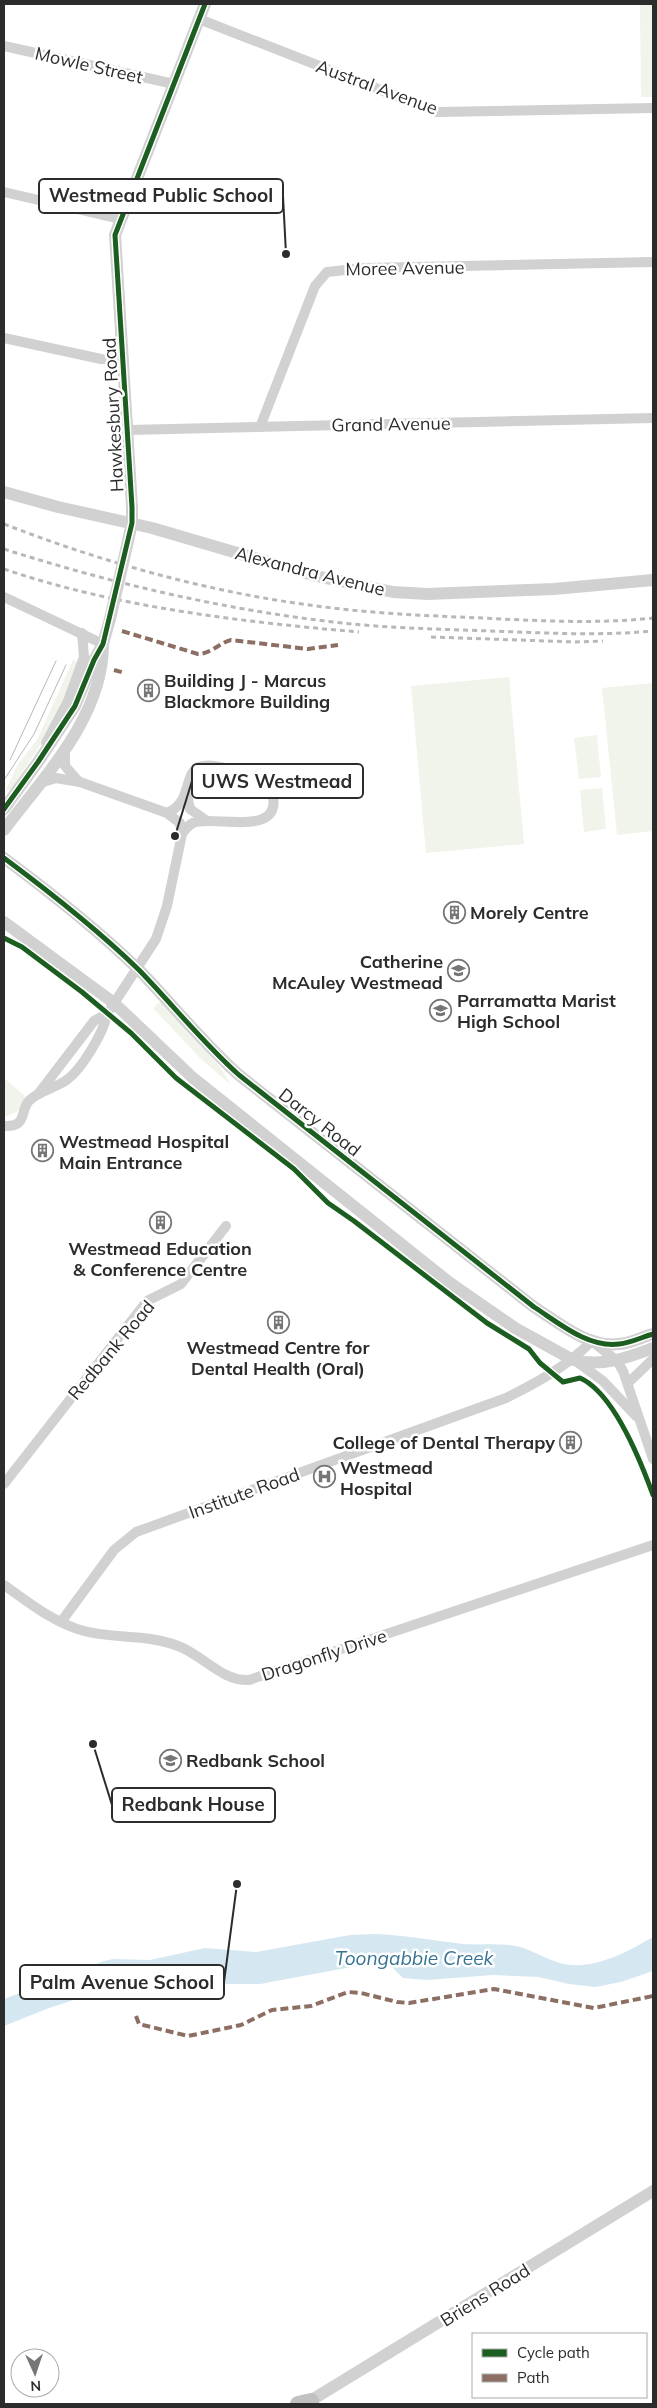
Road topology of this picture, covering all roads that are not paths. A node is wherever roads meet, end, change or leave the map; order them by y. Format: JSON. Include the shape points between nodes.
{"nodes":[{"id":1,"x":205,"y":4,"type":"edge"},
{"id":2,"x":199,"y":19,"type":"junction"},
{"id":3,"x":4,"y":46,"type":"edge"},
{"id":4,"x":174,"y":84,"type":"junction"},
{"id":5,"x":653,"y":108,"type":"edge"},
{"id":6,"x":4,"y":192,"type":"edge"},
{"id":7,"x":120,"y":218,"type":"junction"},
{"id":8,"x":653,"y":262,"type":"edge"},
{"id":9,"x":4,"y":338,"type":"edge"},
{"id":10,"x":124,"y":360,"type":"junction"},
{"id":11,"x":653,"y":418,"type":"edge"},
{"id":12,"x":260,"y":427,"type":"junction"},
{"id":13,"x":128,"y":430,"type":"junction"},
{"id":14,"x":4,"y":492,"type":"edge"},
{"id":15,"x":132,"y":523,"type":"junction"},
{"id":16,"x":653,"y":580,"type":"edge"},
{"id":17,"x":4,"y":597,"type":"edge"},
{"id":18,"x":82,"y":633,"type":"junction"},
{"id":19,"x":103,"y":644,"type":"junction"},
{"id":20,"x":65,"y":749,"type":"junction"},
{"id":21,"x":38,"y":762,"type":"junction"},
{"id":22,"x":80,"y":782,"type":"junction"},
{"id":23,"x":40,"y":783,"type":"junction"},
{"id":24,"x":186,"y":789,"type":"junction"},
{"id":25,"x":4,"y":809,"type":"edge"},
{"id":26,"x":168,"y":813,"type":"junction"},
{"id":27,"x":207,"y":821,"type":"junction"},
{"id":28,"x":4,"y":830,"type":"edge"},
{"id":29,"x":182,"y":834,"type":"junction"},
{"id":30,"x":4,"y":858,"type":"edge"},
{"id":31,"x":4,"y":922,"type":"edge"},
{"id":32,"x":137,"y":969,"type":"junction"},
{"id":33,"x":111,"y":1008,"type":"junction"},
{"id":34,"x":37,"y":1096,"type":"junction"},
{"id":35,"x":4,"y":1126,"type":"edge"},
{"id":36,"x":226,"y":1226,"type":"dead end"},
{"id":37,"x":653,"y":1334,"type":"edge"},
{"id":38,"x":592,"y":1341,"type":"junction"},
{"id":39,"x":653,"y":1348,"type":"edge"},
{"id":40,"x":653,"y":1359,"type":"edge"},
{"id":41,"x":573,"y":1360,"type":"junction"},
{"id":42,"x":617,"y":1360,"type":"junction"},
{"id":43,"x":628,"y":1383,"type":"junction"},
{"id":44,"x":638,"y":1418,"type":"junction"},
{"id":45,"x":653,"y":1459,"type":"edge"},
{"id":46,"x":4,"y":1484,"type":"edge"},
{"id":47,"x":653,"y":1546,"type":"edge"},
{"id":48,"x":4,"y":1585,"type":"edge"},
{"id":49,"x":61,"y":1622,"type":"junction"},
{"id":50,"x":653,"y":2191,"type":"edge"},
{"id":51,"x":308,"y":2402,"type":"edge"}],
"edges":[{"from":1,"to":2,"type":"street","name":"Hawkesbury Road"},
{"from":2,"to":4,"type":"street","name":"Hawkesbury Road"},
{"from":2,"to":5,"type":"street","name":"Austral Avenue","via":[[437,112]]},
{"from":3,"to":4,"type":"street","name":"Mowle Street"},
{"from":4,"to":7,"type":"street","name":"Hawkesbury Road"},
{"from":6,"to":7,"type":"street"},
{"from":7,"to":10,"type":"street","name":"Hawkesbury Road","via":[[115,242]]},
{"from":8,"to":12,"type":"street","name":"Moree Avenue","via":[[364,268],[327,272],[315,286]]},
{"from":9,"to":10,"type":"street","via":[[101,359]]},
{"from":10,"to":13,"type":"street","name":"Hawkesbury Road"},
{"from":11,"to":12,"type":"street","name":"Grand Avenue"},
{"from":12,"to":13,"type":"street","name":"Grand Avenue"},
{"from":13,"to":15,"type":"street","name":"Hawkesbury Road"},
{"from":14,"to":15,"type":"street","name":"Alexandra Avenue","via":[[58,508]]},
{"from":15,"to":16,"type":"street","name":"Alexandra Avenue","via":[[316,576],[393,592],[427,594],[554,589]]},
{"from":15,"to":19,"type":"street","name":"Hawkesbury Road","bridge":true},
{"from":17,"to":18,"type":"street"},
{"from":18,"to":19,"type":"street"},
{"from":18,"to":21,"type":"street","name":"Hawkesbury Road","via":[[84,657],[68,701]]},
{"from":19,"to":20,"type":"street","name":"Hawkesbury Road","via":[[103,664],[95,692]]},
{"from":19,"to":21,"type":"street","name":"Hawkesbury Road","via":[[75,706]]},
{"from":20,"to":22,"type":"street","via":[[65,766]]},
{"from":20,"to":23,"type":"street","name":"Hawkesbury Road"},
{"from":21,"to":25,"type":"street","name":"Hawkesbury Road"},
{"from":22,"to":23,"type":"street","via":[[56,778]]},
{"from":22,"to":26,"type":"street"},
{"from":23,"to":28,"type":"street","name":"Hawkesbury Road"},
{"from":24,"to":26,"type":"street","via":[[178,806]]},
{"from":24,"to":27,"type":"street","via":[[190,809]]},
{"from":24,"to":27,"type":"street","via":[[192,773],[212,764],[262,781],[271,788],[272,806],[260,821]]},
{"from":26,"to":29,"type":"street","via":[[180,824]]},
{"from":27,"to":29,"type":"street","via":[[193,823]]},
{"from":29,"to":32,"type":"street","via":[[162,923]]},
{"from":30,"to":32,"type":"street","name":"Darcy Road","via":[[85,920]]},
{"from":31,"to":33,"type":"street"},
{"from":32,"to":33,"type":"street"},
{"from":32,"to":38,"type":"street","name":"Darcy Road","via":[[215,1054],[239,1075],[534,1307]]},
{"from":33,"to":34,"type":"street","via":[[94,1021]]},
{"from":33,"to":34,"type":"street","via":[[105,1027],[73,1074]]},
{"from":33,"to":41,"type":"street","via":[[193,1078],[450,1283],[515,1328]]},
{"from":34,"to":35,"type":"street","via":[[28,1102],[21,1120]]},
{"from":36,"to":46,"type":"street","name":"Redbank Road","via":[[181,1284],[147,1301]]},
{"from":37,"to":38,"type":"street","name":"Darcy Road","via":[[617,1345]]},
{"from":38,"to":41,"type":"street","name":"Institute Road"},
{"from":38,"to":42,"type":"street"},
{"from":39,"to":42,"type":"street"},
{"from":40,"to":43,"type":"street"},
{"from":41,"to":42,"type":"street","via":[[594,1363]]},
{"from":41,"to":44,"type":"street","via":[[603,1381]]},
{"from":41,"to":49,"type":"street","name":"Institute Road","via":[[506,1398],[136,1532],[114,1550]]},
{"from":42,"to":43,"type":"street"},
{"from":43,"to":44,"type":"street"},
{"from":44,"to":45,"type":"street"},
{"from":47,"to":49,"type":"street","name":"Dragonfly Drive","via":[[249,1680],[233,1678],[177,1645],[85,1631]]},
{"from":48,"to":49,"type":"street","name":"Dragonfly Drive"},
{"from":50,"to":51,"type":"street","name":"Briens Road"}]}
